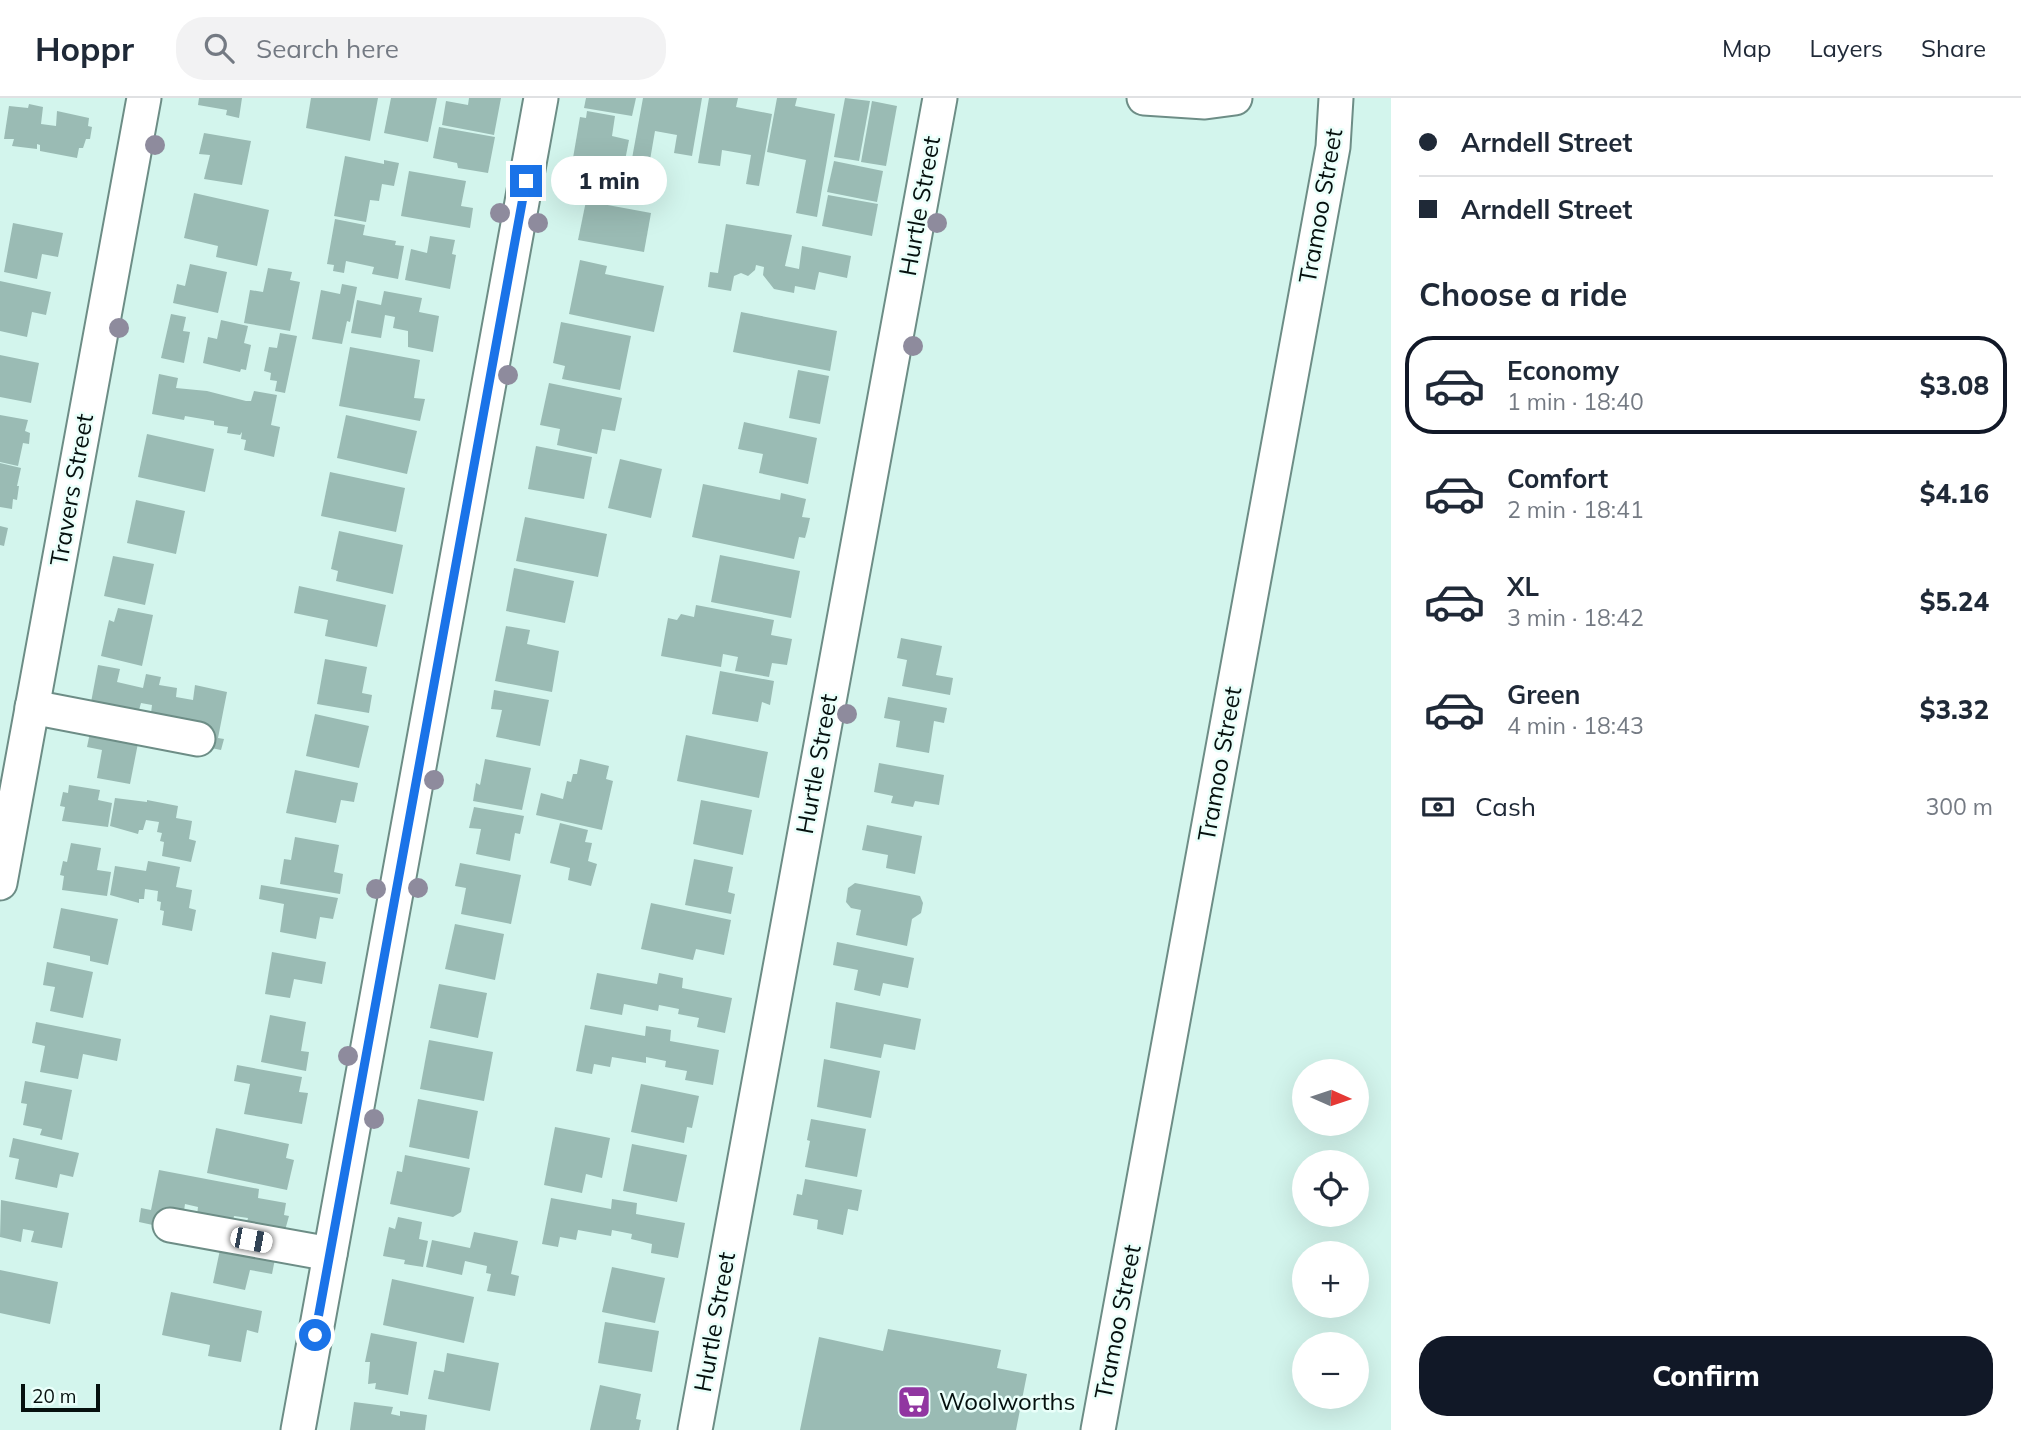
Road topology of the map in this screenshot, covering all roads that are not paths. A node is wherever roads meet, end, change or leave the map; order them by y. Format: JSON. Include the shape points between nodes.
{"nodes":[{"id":1,"x":144,"y":98,"type":"edge"},
{"id":2,"x":541,"y":98,"type":"edge"},
{"id":3,"x":940,"y":98,"type":"edge"},
{"id":4,"x":1144,"y":98,"type":"edge"},
{"id":5,"x":1235,"y":98,"type":"edge"},
{"id":6,"x":1336,"y":98,"type":"edge"},
{"id":7,"x":32,"y":707,"type":"junction"},
{"id":8,"x":198,"y":739,"type":"dead end"},
{"id":9,"x":0,"y":883,"type":"edge"},
{"id":10,"x":170,"y":1225,"type":"dead end"},
{"id":11,"x":330,"y":1254,"type":"junction"},
{"id":12,"x":298,"y":1430,"type":"edge"},
{"id":13,"x":695,"y":1430,"type":"edge"},
{"id":14,"x":1098,"y":1430,"type":"edge"}],
"edges":[{"from":1,"to":7,"type":"street","name":"Travers Street"},
{"from":2,"to":11,"type":"street"},
{"from":3,"to":13,"type":"street","name":"Hurtle Street"},
{"from":4,"to":5,"type":"street","via":[[1205,102]]},
{"from":6,"to":14,"type":"street","name":"Tramoo Street","via":[[1333,147]]},
{"from":7,"to":8,"type":"street"},
{"from":7,"to":9,"type":"street","name":"Travers Street"},
{"from":10,"to":11,"type":"street"},
{"from":11,"to":12,"type":"street"}]}
